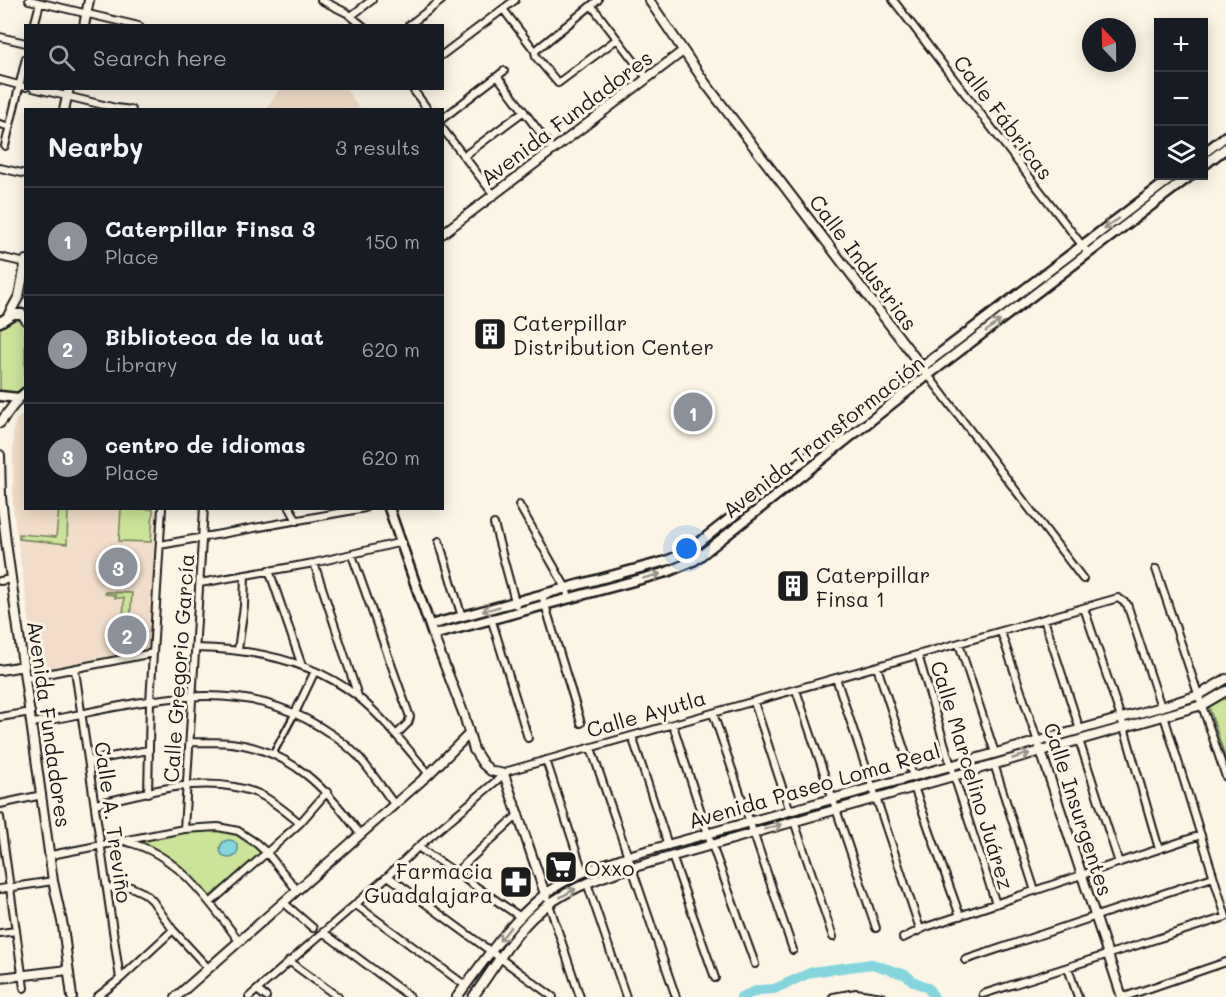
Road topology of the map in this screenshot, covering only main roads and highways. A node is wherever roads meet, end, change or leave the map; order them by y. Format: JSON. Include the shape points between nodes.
{"nodes":[{"id":1,"x":1225,"y":139,"type":"edge"},
{"id":2,"x":1226,"y":148,"type":"edge"},
{"id":3,"x":1208,"y":150,"type":"edge"},
{"id":4,"x":1208,"y":161,"type":"edge"},
{"id":5,"x":1170,"y":180,"type":"edge"},
{"id":6,"x":1184,"y":180,"type":"edge"},
{"id":7,"x":1136,"y":211,"type":"junction"},
{"id":8,"x":24,"y":318,"type":"edge"},
{"id":9,"x":0,"y":322,"type":"edge"},
{"id":10,"x":960,"y":338,"type":"junction"},
{"id":11,"x":966,"y":346,"type":"junction"},
{"id":12,"x":901,"y":384,"type":"junction"},
{"id":13,"x":907,"y":392,"type":"junction"},
{"id":14,"x":22,"y":395,"type":"edge"},
{"id":15,"x":0,"y":396,"type":"edge"},
{"id":16,"x":843,"y":430,"type":"junction"},
{"id":17,"x":850,"y":438,"type":"junction"},
{"id":18,"x":782,"y":478,"type":"junction"},
{"id":19,"x":788,"y":486,"type":"junction"},
{"id":20,"x":390,"y":510,"type":"edge"},
{"id":21,"x":708,"y":537,"type":"junction"},
{"id":22,"x":715,"y":545,"type":"junction"},
{"id":23,"x":624,"y":573,"type":"junction"},
{"id":24,"x":602,"y":579,"type":"junction"},
{"id":25,"x":627,"y":582,"type":"junction"},
{"id":26,"x":584,"y":583,"type":"junction"},
{"id":27,"x":605,"y":588,"type":"junction"},
{"id":28,"x":589,"y":593,"type":"junction"},
{"id":29,"x":543,"y":600,"type":"junction"},
{"id":30,"x":516,"y":607,"type":"junction"},
{"id":31,"x":430,"y":625,"type":"junction"}],
"edges":[{"from":1,"to":3,"type":"main road"},
{"from":2,"to":4,"type":"main road"},
{"from":5,"to":7,"type":"main road","name":"Avenida Transformación"},
{"from":6,"to":7,"type":"main road","name":"Avenida Transformación"},
{"from":7,"to":10,"type":"main road","name":"Avenida Transformación","one_way":true,"via":[[1082,245]]},
{"from":11,"to":7,"type":"main road","name":"Avenida Transformación","one_way":true,"via":[[1088,253]]},
{"from":8,"to":9,"type":"main road","via":[[18,313]]},
{"from":10,"to":11,"type":"main road"},
{"from":10,"to":12,"type":"main road","name":"Avenida Transformación"},
{"from":11,"to":13,"type":"main road","name":"Avenida Transformación"},
{"from":12,"to":13,"type":"main road"},
{"from":12,"to":16,"type":"main road","name":"Avenida Transformación"},
{"from":13,"to":17,"type":"main road","name":"Avenida Transformación"},
{"from":14,"to":15,"type":"main road"},
{"from":16,"to":17,"type":"main road"},
{"from":16,"to":18,"type":"main road","name":"Avenida Transformación"},
{"from":17,"to":19,"type":"main road","name":"Avenida Transformación"},
{"from":18,"to":19,"type":"main road"},
{"from":18,"to":21,"type":"main road","name":"Avenida Transformación"},
{"from":19,"to":22,"type":"main road","name":"Avenida Transformación"},
{"from":20,"to":31,"type":"main road"},
{"from":21,"to":22,"type":"main road"},
{"from":21,"to":23,"type":"main road","name":"Avenida Transformación","via":[[680,556]]},
{"from":25,"to":22,"type":"main road","name":"Avenida Transformación","one_way":true,"via":[[686,565]]},
{"from":23,"to":24,"type":"main road","name":"Avenida Transformación"},
{"from":23,"to":25,"type":"main road"},
{"from":24,"to":26,"type":"main road","name":"Avenida Transformación"},
{"from":24,"to":27,"type":"main road"},
{"from":25,"to":27,"type":"main road","name":"Avenida Transformación"},
{"from":26,"to":28,"type":"main road"},
{"from":26,"to":29,"type":"main road","name":"Avenida Transformación"},
{"from":27,"to":28,"type":"main road","name":"Avenida Transformación"},
{"from":28,"to":29,"type":"main road","name":"Avenida Transformación"},
{"from":29,"to":30,"type":"main road","name":"Avenida Transformación"},
{"from":30,"to":31,"type":"main road","name":"Avenida Transformación","one_way":true},
{"from":30,"to":31,"type":"main road","name":"Avenida Transformación","via":[[433,635]]}]}
